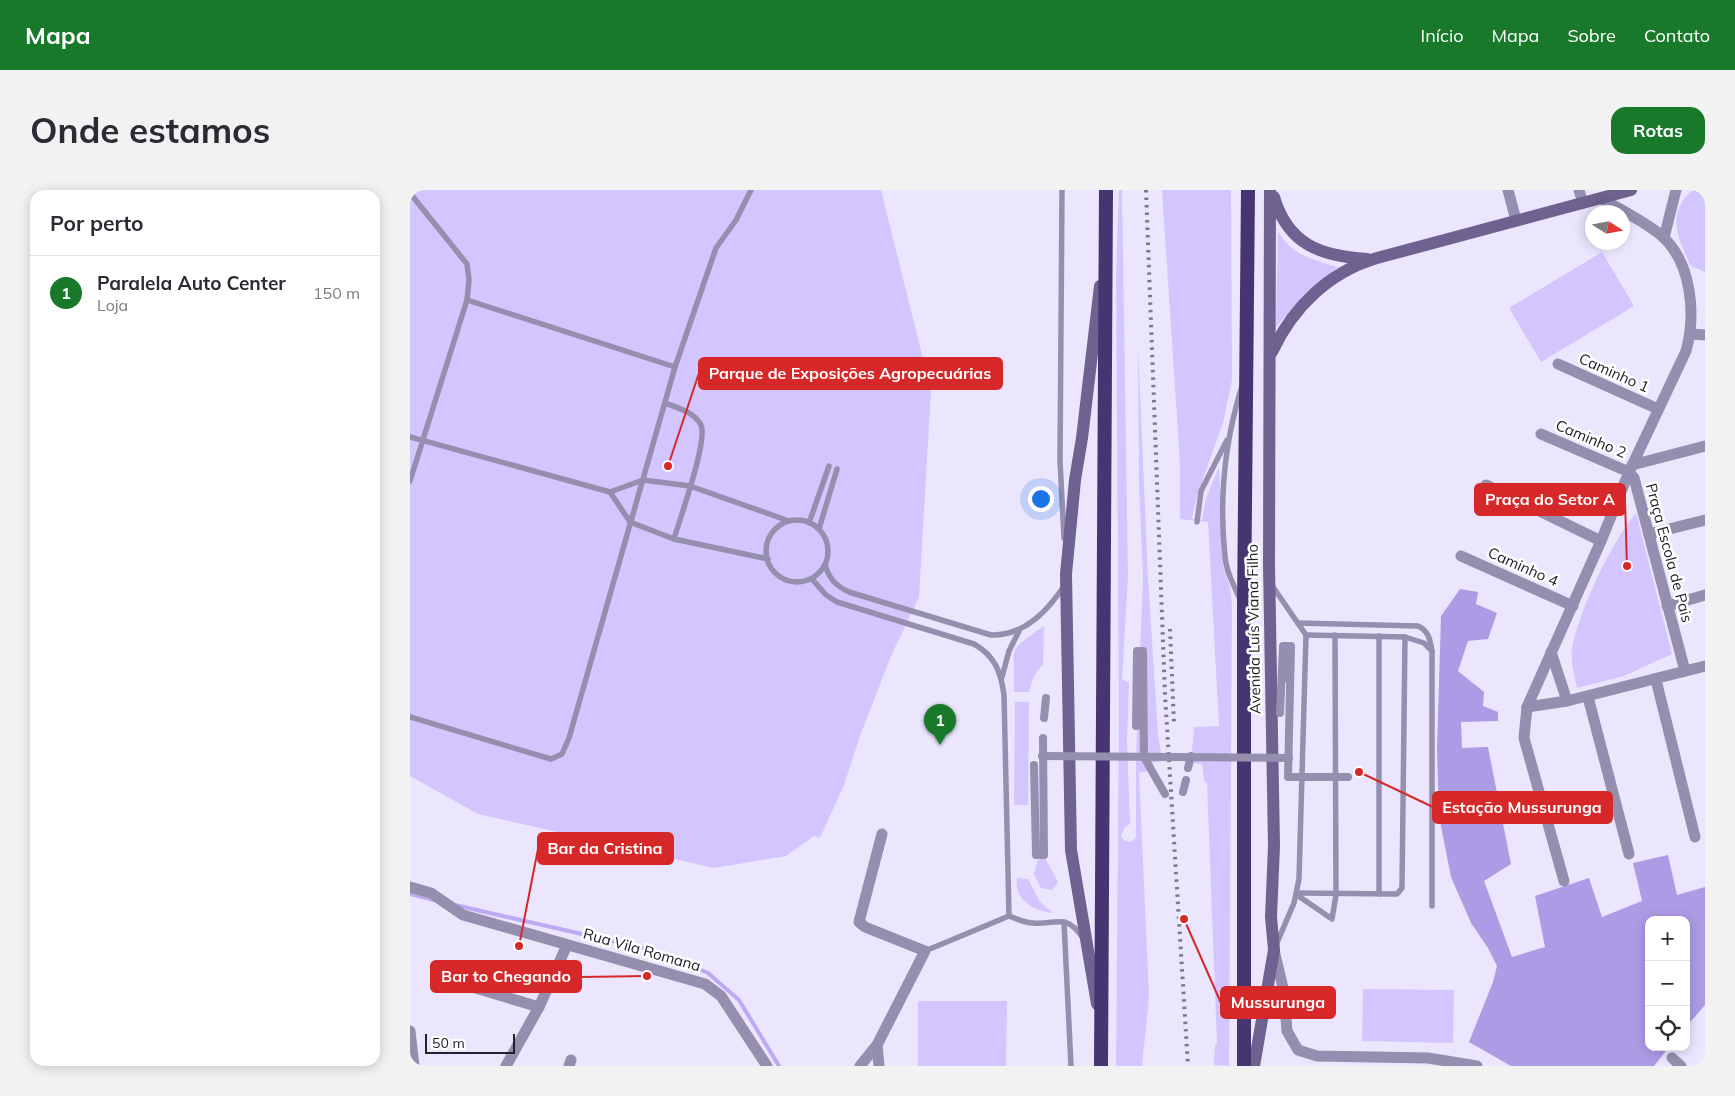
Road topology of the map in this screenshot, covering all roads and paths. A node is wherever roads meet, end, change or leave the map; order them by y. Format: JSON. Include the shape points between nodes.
{"nodes":[{"id":1,"x":751,"y":190,"type":"edge"},
{"id":2,"x":1062,"y":190,"type":"edge"},
{"id":3,"x":1106,"y":190,"type":"edge"},
{"id":4,"x":1248,"y":190,"type":"edge"},
{"id":5,"x":1271,"y":190,"type":"edge"},
{"id":6,"x":1508,"y":190,"type":"edge"},
{"id":7,"x":1631,"y":190,"type":"edge"},
{"id":8,"x":1676,"y":190,"type":"edge"},
{"id":9,"x":410,"y":193,"type":"edge"},
{"id":10,"x":1581,"y":196,"type":"edge"},
{"id":11,"x":1600,"y":198,"type":"junction"},
{"id":12,"x":1516,"y":220,"type":"junction"},
{"id":13,"x":1664,"y":238,"type":"junction"},
{"id":14,"x":1106,"y":241,"type":"junction"},
{"id":15,"x":1372,"y":259,"type":"junction"},
{"id":16,"x":467,"y":300,"type":"junction"},
{"id":17,"x":1691,"y":334,"type":"junction"},
{"id":18,"x":1705,"y":335,"type":"edge"},
{"id":19,"x":1271,"y":354,"type":"junction"},
{"id":20,"x":1558,"y":364,"type":"dead end"},
{"id":21,"x":675,"y":367,"type":"junction"},
{"id":22,"x":1247,"y":369,"type":"junction"},
{"id":23,"x":665,"y":403,"type":"junction"},
{"id":24,"x":1658,"y":409,"type":"junction"},
{"id":25,"x":1541,"y":434,"type":"dead end"},
{"id":26,"x":410,"y":437,"type":"edge"},
{"id":27,"x":1227,"y":440,"type":"junction"},
{"id":28,"x":423,"y":441,"type":"junction"},
{"id":29,"x":1705,"y":446,"type":"edge"},
{"id":30,"x":1215,"y":461,"type":"junction"},
{"id":31,"x":1226,"y":462,"type":"junction"},
{"id":32,"x":828,"y":466,"type":"dead end"},
{"id":33,"x":1630,"y":468,"type":"junction"},
{"id":34,"x":837,"y":469,"type":"dead end"},
{"id":35,"x":643,"y":480,"type":"junction"},
{"id":36,"x":410,"y":481,"type":"edge"},
{"id":37,"x":1486,"y":485,"type":"dead end"},
{"id":38,"x":690,"y":486,"type":"junction"},
{"id":39,"x":610,"y":492,"type":"junction"},
{"id":40,"x":1705,"y":520,"type":"edge"},
{"id":41,"x":789,"y":521,"type":"junction"},
{"id":42,"x":630,"y":522,"type":"junction"},
{"id":43,"x":1197,"y":522,"type":"dead end"},
{"id":44,"x":809,"y":523,"type":"junction"},
{"id":45,"x":819,"y":529,"type":"junction"},
{"id":46,"x":1649,"y":534,"type":"junction"},
{"id":47,"x":674,"y":539,"type":"junction"},
{"id":48,"x":1601,"y":541,"type":"junction"},
{"id":49,"x":1461,"y":556,"type":"dead end"},
{"id":50,"x":768,"y":560,"type":"junction"},
{"id":51,"x":825,"y":565,"type":"junction"},
{"id":52,"x":1269,"y":565,"type":"junction"},
{"id":53,"x":1066,"y":578,"type":"junction"},
{"id":54,"x":812,"y":579,"type":"junction"},
{"id":55,"x":1705,"y":595,"type":"edge"},
{"id":56,"x":1573,"y":606,"type":"junction"},
{"id":57,"x":1667,"y":606,"type":"junction"},
{"id":58,"x":1244,"y":608,"type":"junction"},
{"id":59,"x":1298,"y":623,"type":"junction"},
{"id":60,"x":1020,"y":629,"type":"junction"},
{"id":61,"x":1306,"y":635,"type":"junction"},
{"id":62,"x":1335,"y":635,"type":"junction"},
{"id":63,"x":1379,"y":636,"type":"junction"},
{"id":64,"x":1405,"y":637,"type":"junction"},
{"id":65,"x":1432,"y":651,"type":"junction"},
{"id":66,"x":1287,"y":652,"type":"dead end"},
{"id":67,"x":1551,"y":652,"type":"junction"},
{"id":68,"x":1705,"y":666,"type":"edge"},
{"id":69,"x":1685,"y":671,"type":"junction"},
{"id":70,"x":1002,"y":677,"type":"junction"},
{"id":71,"x":1140,"y":677,"type":"dead end"},
{"id":72,"x":1656,"y":680,"type":"junction"},
{"id":73,"x":1588,"y":697,"type":"junction"},
{"id":74,"x":1046,"y":698,"type":"dead end"},
{"id":75,"x":1567,"y":701,"type":"junction"},
{"id":76,"x":1527,"y":707,"type":"junction"},
{"id":77,"x":410,"y":717,"type":"edge"},
{"id":78,"x":1044,"y":718,"type":"dead end"},
{"id":79,"x":1043,"y":738,"type":"dead end"},
{"id":80,"x":1042,"y":756,"type":"junction"},
{"id":81,"x":1192,"y":756,"type":"junction"},
{"id":82,"x":1144,"y":758,"type":"junction"},
{"id":83,"x":1289,"y":758,"type":"junction"},
{"id":84,"x":1034,"y":765,"type":"dead end"},
{"id":85,"x":1188,"y":768,"type":"dead end"},
{"id":86,"x":1186,"y":780,"type":"dead end"},
{"id":87,"x":1348,"y":782,"type":"dead end"},
{"id":88,"x":1183,"y":792,"type":"dead end"},
{"id":89,"x":1164,"y":794,"type":"dead end"},
{"id":90,"x":882,"y":834,"type":"dead end"},
{"id":91,"x":1695,"y":837,"type":"dead end"},
{"id":92,"x":1629,"y":854,"type":"dead end"},
{"id":93,"x":1564,"y":881,"type":"dead end"},
{"id":94,"x":410,"y":887,"type":"edge"},
{"id":95,"x":1297,"y":894,"type":"junction"},
{"id":96,"x":1379,"y":894,"type":"junction"},
{"id":97,"x":1336,"y":895,"type":"junction"},
{"id":98,"x":1432,"y":906,"type":"dead end"},
{"id":99,"x":1009,"y":916,"type":"junction"},
{"id":100,"x":1064,"y":922,"type":"junction"},
{"id":101,"x":567,"y":945,"type":"junction"},
{"id":102,"x":1089,"y":947,"type":"junction"},
{"id":103,"x":1274,"y":950,"type":"junction"},
{"id":104,"x":925,"y":951,"type":"junction"},
{"id":105,"x":459,"y":984,"type":"dead end"},
{"id":106,"x":539,"y":1007,"type":"junction"},
{"id":107,"x":1100,"y":1026,"type":"junction"},
{"id":108,"x":410,"y":1032,"type":"edge"},
{"id":109,"x":877,"y":1045,"type":"junction"},
{"id":110,"x":1672,"y":1058,"type":"dead end"},
{"id":111,"x":414,"y":1066,"type":"edge"},
{"id":112,"x":506,"y":1066,"type":"edge"},
{"id":113,"x":767,"y":1066,"type":"edge"},
{"id":114,"x":860,"y":1066,"type":"edge"},
{"id":115,"x":879,"y":1066,"type":"edge"},
{"id":116,"x":1071,"y":1066,"type":"edge"},
{"id":117,"x":1101,"y":1066,"type":"edge"},
{"id":118,"x":1244,"y":1066,"type":"edge"},
{"id":119,"x":1254,"y":1066,"type":"edge"},
{"id":120,"x":1477,"y":1066,"type":"edge"},
{"id":121,"x":1681,"y":1066,"type":"edge"}],
"edges":[{"from":1,"to":21,"type":"lane","via":[[736,220],[716,248]]},
{"from":2,"to":53,"type":"lane","via":[[1060,461]]},
{"from":3,"to":14,"type":"highway"},
{"from":4,"to":22,"type":"highway","name":"Avenida Luís Viana Filho"},
{"from":5,"to":15,"type":"main road","via":[[1287,227],[1300,240],[1319,251],[1341,257]]},
{"from":5,"to":19,"type":"main road","name":"Avenida Luís Viana Filho"},
{"from":6,"to":12,"type":"street"},
{"from":7,"to":11,"type":"main road"},
{"from":8,"to":13,"type":"street"},
{"from":9,"to":16,"type":"lane","via":[[467,264]]},
{"from":10,"to":11,"type":"main road"},
{"from":10,"to":12,"type":"main road"},
{"from":11,"to":13,"type":"street"},
{"from":12,"to":15,"type":"main road"},
{"from":13,"to":17,"type":"street","via":[[1690,287]]},
{"from":14,"to":53,"type":"main road","via":[[1074,480]]},
{"from":14,"to":107,"type":"highway"},
{"from":15,"to":19,"type":"main road","via":[[1329,280],[1308,298],[1290,320]]},
{"from":16,"to":21,"type":"lane"},
{"from":16,"to":28,"type":"lane"},
{"from":17,"to":18,"type":"street"},
{"from":17,"to":24,"type":"street"},
{"from":19,"to":52,"type":"main road","name":"Avenida Luís Viana Filho"},
{"from":20,"to":24,"type":"street","name":"Caminho 1"},
{"from":21,"to":23,"type":"lane"},
{"from":22,"to":27,"type":"lane"},
{"from":22,"to":58,"type":"highway","name":"Avenida Luís Viana Filho"},
{"from":23,"to":35,"type":"lane"},
{"from":23,"to":38,"type":"lane","via":[[690,413],[701,426],[702,444]]},
{"from":24,"to":33,"type":"street"},
{"from":25,"to":33,"type":"street","name":"Caminho 2"},
{"from":26,"to":28,"type":"lane"},
{"from":27,"to":30,"type":"lane"},
{"from":27,"to":31,"type":"lane"},
{"from":28,"to":36,"type":"lane"},
{"from":28,"to":39,"type":"lane"},
{"from":29,"to":33,"type":"street"},
{"from":30,"to":31,"type":"lane"},
{"from":30,"to":43,"type":"lane","via":[[1201,491]]},
{"from":31,"to":58,"type":"lane","via":[[1223,483],[1225,557]]},
{"from":32,"to":44,"type":"lane"},
{"from":33,"to":46,"type":"street","name":"Praça Escola de Pais"},
{"from":33,"to":48,"type":"street"},
{"from":34,"to":45,"type":"lane"},
{"from":35,"to":38,"type":"lane"},
{"from":35,"to":39,"type":"lane"},
{"from":35,"to":42,"type":"lane"},
{"from":37,"to":48,"type":"street"},
{"from":38,"to":41,"type":"lane"},
{"from":38,"to":47,"type":"lane"},
{"from":39,"to":42,"type":"lane"},
{"from":40,"to":46,"type":"street"},
{"from":41,"to":44,"type":"lane"},
{"from":41,"to":50,"type":"lane","via":[[773,533],[766,550]]},
{"from":42,"to":47,"type":"lane"},
{"from":42,"to":77,"type":"lane","via":[[562,754],[551,759]]},
{"from":44,"to":45,"type":"lane"},
{"from":45,"to":51,"type":"lane","via":[[828,546]]},
{"from":46,"to":57,"type":"street","name":"Praça Escola de Pais"},
{"from":47,"to":50,"type":"lane"},
{"from":48,"to":56,"type":"street"},
{"from":49,"to":56,"type":"street","name":"Caminho 4"},
{"from":50,"to":54,"type":"lane","via":[[771,568],[786,580]]},
{"from":51,"to":54,"type":"lane"},
{"from":51,"to":60,"type":"lane","via":[[836,586],[914,613],[979,632],[1002,635]]},
{"from":52,"to":59,"type":"lane","via":[[1279,599]]},
{"from":52,"to":103,"type":"main road","name":"Avenida Luís Viana Filho","via":[[1274,846],[1271,917]]},
{"from":53,"to":60,"type":"lane","via":[[1043,612]]},
{"from":53,"to":102,"type":"main road","via":[[1071,850]]},
{"from":54,"to":70,"type":"lane","via":[[837,602],[974,644],[987,653]]},
{"from":55,"to":57,"type":"street"},
{"from":56,"to":67,"type":"street"},
{"from":57,"to":69,"type":"street","name":"Praça Escola de Pais"},
{"from":58,"to":118,"type":"highway","name":"Avenida Luís Viana Filho"},
{"from":59,"to":61,"type":"lane"},
{"from":59,"to":65,"type":"lane","via":[[1418,626],[1429,637]]},
{"from":60,"to":70,"type":"lane","via":[[1009,651]]},
{"from":61,"to":62,"type":"lane"},
{"from":61,"to":95,"type":"lane"},
{"from":62,"to":63,"type":"lane"},
{"from":62,"to":97,"type":"lane"},
{"from":63,"to":64,"type":"lane"},
{"from":63,"to":96,"type":"lane"},
{"from":64,"to":65,"type":"lane","via":[[1424,643]]},
{"from":64,"to":96,"type":"lane","via":[[1402,888],[1397,894]]},
{"from":65,"to":98,"type":"lane"},
{"from":66,"to":83,"type":"street","bridge":true,"via":[[1283,714],[1280,713],[1283,646],[1291,646]]},
{"from":67,"to":75,"type":"street"},
{"from":67,"to":76,"type":"street"},
{"from":68,"to":69,"type":"street"},
{"from":69,"to":72,"type":"street"},
{"from":70,"to":99,"type":"lane"},
{"from":71,"to":82,"type":"street","via":[[1140,725],[1136,726],[1136,651],[1143,651]]},
{"from":72,"to":73,"type":"street"},
{"from":72,"to":91,"type":"street"},
{"from":73,"to":75,"type":"street"},
{"from":73,"to":92,"type":"street"},
{"from":74,"to":78,"type":"street"},
{"from":75,"to":76,"type":"street"},
{"from":76,"to":93,"type":"street","via":[[1524,738]]},
{"from":79,"to":80,"type":"street"},
{"from":80,"to":82,"type":"street","bridge":true},
{"from":80,"to":84,"type":"street","via":[[1044,855],[1036,855]]},
{"from":81,"to":82,"type":"street","bridge":true},
{"from":81,"to":83,"type":"street","bridge":true},
{"from":81,"to":85,"type":"street"},
{"from":82,"to":89,"type":"street"},
{"from":83,"to":87,"type":"street","bridge":true,"via":[[1288,777],[1348,777]]},
{"from":86,"to":88,"type":"street"},
{"from":90,"to":104,"type":"street","via":[[859,922]]},
{"from":94,"to":101,"type":"street","via":[[431,893],[463,915]]},
{"from":95,"to":97,"type":"lane"},
{"from":95,"to":97,"type":"lane","via":[[1332,919]]},
{"from":95,"to":103,"type":"lane"},
{"from":96,"to":97,"type":"lane"},
{"from":99,"to":100,"type":"lane","via":[[1030,923]]},
{"from":99,"to":104,"type":"lane"},
{"from":100,"to":102,"type":"lane","via":[[1075,929]]},
{"from":100,"to":116,"type":"lane"},
{"from":101,"to":106,"type":"street","name":"Rua Vila Romana"},
{"from":101,"to":113,"type":"street","name":"Rua Vila Romana","via":[[705,984],[720,996]]},
{"from":102,"to":107,"type":"main road"},
{"from":103,"to":119,"type":"main road","name":"Avenida Luís Viana Filho"},
{"from":103,"to":120,"type":"street","via":[[1282,982],[1287,1031],[1298,1050],[1317,1056],[1428,1058]]},
{"from":104,"to":109,"type":"street"},
{"from":105,"to":106,"type":"street"},
{"from":106,"to":112,"type":"street","name":"Rua Vila Romana"},
{"from":107,"to":117,"type":"highway"},
{"from":108,"to":111,"type":"street"},
{"from":109,"to":114,"type":"street"},
{"from":109,"to":115,"type":"street"},
{"from":110,"to":121,"type":"street"}]}
